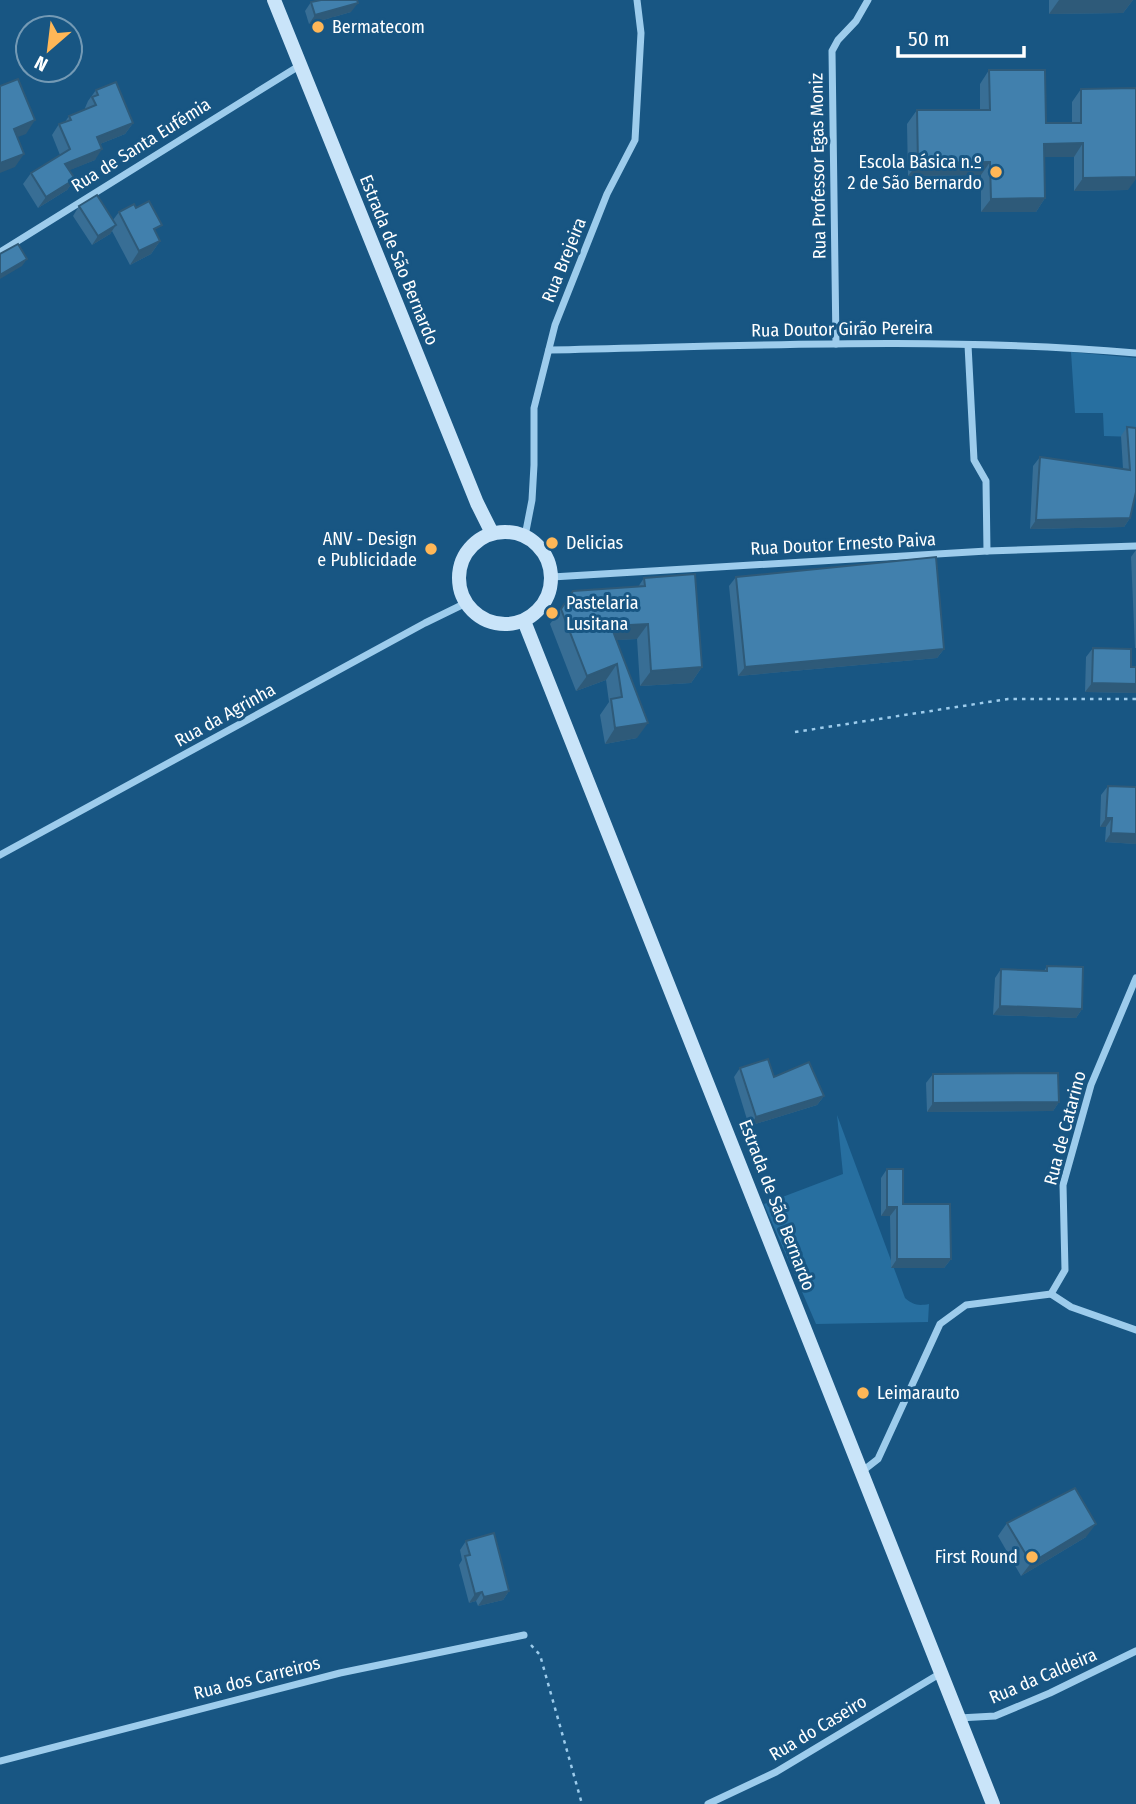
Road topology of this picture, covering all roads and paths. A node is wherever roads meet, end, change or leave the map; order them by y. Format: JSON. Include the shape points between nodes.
{"nodes":[{"id":1,"x":274,"y":0,"type":"edge"},
{"id":2,"x":637,"y":0,"type":"edge"},
{"id":3,"x":868,"y":0,"type":"edge"},
{"id":4,"x":299,"y":66,"type":"junction"},
{"id":5,"x":0,"y":252,"type":"edge"},
{"id":6,"x":836,"y":344,"type":"junction"},
{"id":7,"x":968,"y":345,"type":"junction"},
{"id":8,"x":549,"y":350,"type":"junction"},
{"id":9,"x":1136,"y":353,"type":"edge"},
{"id":10,"x":492,"y":533,"type":"junction"},
{"id":11,"x":525,"y":536,"type":"junction"},
{"id":12,"x":1136,"y":546,"type":"edge"},
{"id":13,"x":987,"y":551,"type":"junction"},
{"id":14,"x":552,"y":578,"type":"junction"},
{"id":15,"x":466,"y":603,"type":"junction"},
{"id":16,"x":524,"y":621,"type":"junction"},
{"id":17,"x":1136,"y":699,"type":"edge"},
{"id":18,"x":795,"y":732,"type":"dead end"},
{"id":19,"x":0,"y":855,"type":"edge"},
{"id":20,"x":1136,"y":978,"type":"edge"},
{"id":21,"x":1051,"y":1294,"type":"junction"},
{"id":22,"x":1136,"y":1330,"type":"edge"},
{"id":23,"x":860,"y":1473,"type":"junction"},
{"id":24,"x":524,"y":1635,"type":"joint"},
{"id":25,"x":1136,"y":1651,"type":"edge"},
{"id":26,"x":941,"y":1673,"type":"junction"},
{"id":27,"x":960,"y":1718,"type":"junction"},
{"id":28,"x":0,"y":1761,"type":"edge"},
{"id":29,"x":582,"y":1804,"type":"edge"},
{"id":30,"x":708,"y":1804,"type":"edge"},
{"id":31,"x":993,"y":1804,"type":"edge"}],
"edges":[{"from":1,"to":4,"type":"main road","name":"Estrada de São Bernardo"},
{"from":2,"to":8,"type":"street","name":"Rua Brejeira","via":[[641,33],[635,140],[607,194]]},
{"from":3,"to":6,"type":"street","name":"Rua Professor Egas Moniz","via":[[832,51]]},
{"from":4,"to":5,"type":"street","name":"Rua de Santa Eufémia"},
{"from":4,"to":10,"type":"main road","name":"Estrada de São Bernardo"},
{"from":6,"to":7,"type":"street","name":"Rua Doutor Girão Pereira"},
{"from":6,"to":8,"type":"street","name":"Rua Doutor Girão Pereira"},
{"from":7,"to":9,"type":"street","name":"Rua Doutor Girão Pereira"},
{"from":7,"to":13,"type":"street","via":[[974,460],[986,481]]},
{"from":8,"to":11,"type":"street","name":"Rua Brejeira","via":[[534,408],[534,477]]},
{"from":10,"to":11,"type":"main road"},
{"from":10,"to":15,"type":"main road","via":[[479,539],[462,562],[460,590]]},
{"from":11,"to":14,"type":"main road","via":[[545,553]]},
{"from":12,"to":13,"type":"street","name":"Rua Doutor Ernesto Paiva"},
{"from":13,"to":14,"type":"street","name":"Rua Doutor Ernesto Paiva"},
{"from":14,"to":16,"type":"main road","via":[[544,603]]},
{"from":15,"to":16,"type":"main road","via":[[474,613],[498,624]]},
{"from":15,"to":19,"type":"street","name":"Rua da Agrinha"},
{"from":16,"to":23,"type":"main road","name":"Estrada de São Bernardo"},
{"from":17,"to":18,"type":"path","via":[[1008,699]]},
{"from":20,"to":21,"type":"street","name":"Rua de Catarino","via":[[1091,1084],[1063,1185],[1065,1270]]},
{"from":21,"to":22,"type":"street","via":[[1070,1307]]},
{"from":21,"to":23,"type":"street","via":[[965,1305],[940,1324],[878,1459]]},
{"from":23,"to":26,"type":"main road","name":"Estrada de São Bernardo"},
{"from":24,"to":28,"type":"street","name":"Rua dos Carreiros","via":[[316,1679]]},
{"from":24,"to":29,"type":"path","via":[[540,1656]]},
{"from":25,"to":27,"type":"street","name":"Rua da Caldeira","via":[[995,1716]]},
{"from":26,"to":27,"type":"main road","name":"Estrada de São Bernardo"},
{"from":26,"to":30,"type":"street","name":"Rua do Caseiro","via":[[776,1772]]},
{"from":27,"to":31,"type":"main road","name":"Estrada de São Bernardo"}]}
